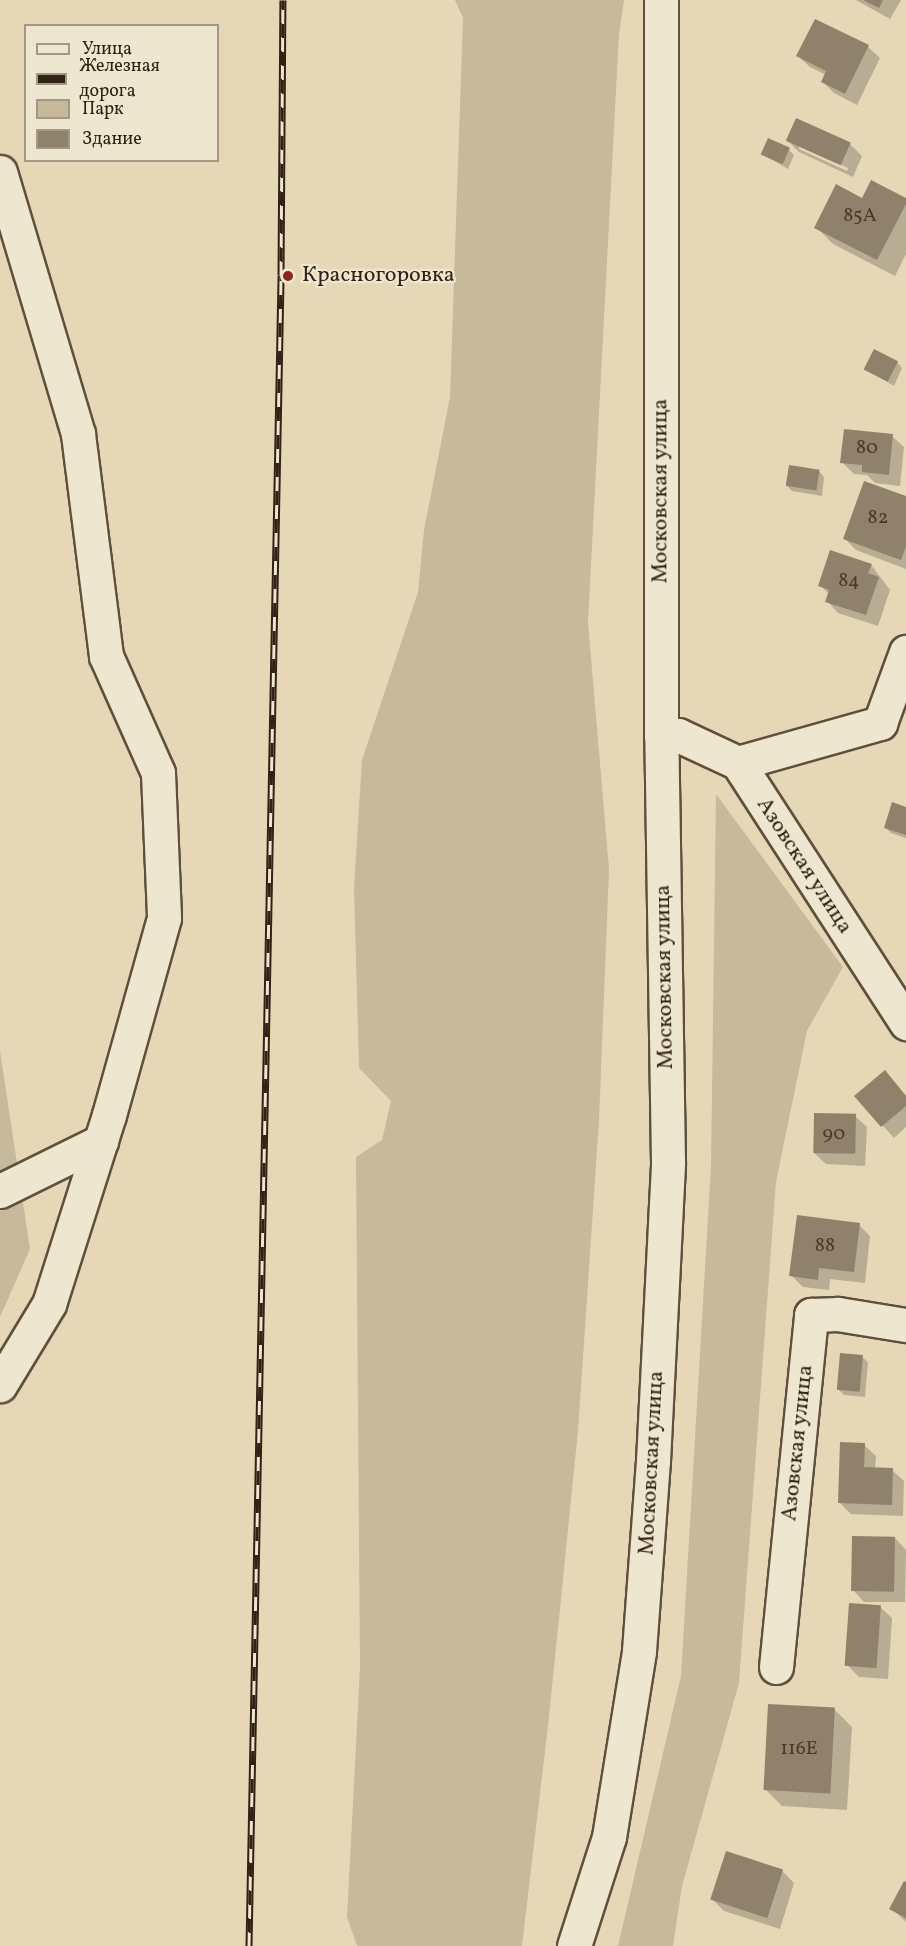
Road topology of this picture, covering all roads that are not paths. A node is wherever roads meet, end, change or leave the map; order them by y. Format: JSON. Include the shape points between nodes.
{"nodes":[{"id":1,"x":661,"y":0,"type":"edge"},
{"id":2,"x":679,"y":0,"type":"edge"},
{"id":3,"x":0,"y":172,"type":"edge"},
{"id":4,"x":906,"y":651,"type":"edge"},
{"id":5,"x":669,"y":735,"type":"junction"},
{"id":6,"x":738,"y":763,"type":"junction"},
{"id":7,"x":906,"y":1023,"type":"edge"},
{"id":8,"x":101,"y":1141,"type":"junction"},
{"id":9,"x":0,"y":1191,"type":"edge"},
{"id":10,"x":906,"y":1325,"type":"edge"},
{"id":11,"x":0,"y":1385,"type":"edge"},
{"id":12,"x":776,"y":1667,"type":"dead end"},
{"id":13,"x":574,"y":1946,"type":"edge"},
{"id":14,"x":593,"y":1946,"type":"edge"}],
"edges":[{"from":1,"to":5,"type":"main road","name":"Московская улица"},
{"from":2,"to":5,"type":"main road","name":"Московская улица"},
{"from":3,"to":8,"type":"main road","via":[[78,434],[106,656],[158,773],[164,918]]},
{"from":4,"to":6,"type":"main road","via":[[880,723]]},
{"from":5,"to":6,"type":"main road"},
{"from":5,"to":13,"type":"main road","name":"Московская улица","via":[[668,1162],[652,1473],[636,1674],[609,1837]]},
{"from":5,"to":14,"type":"main road","name":"Московская улица","via":[[685,1162],[671,1462],[657,1653],[626,1841]]},
{"from":6,"to":7,"type":"main road","name":"Азовская улица"},
{"from":8,"to":9,"type":"main road"},
{"from":8,"to":11,"type":"main road","via":[[49,1304]]},
{"from":10,"to":12,"type":"main road","name":"Азовская улица","via":[[838,1314],[811,1315]]}]}
